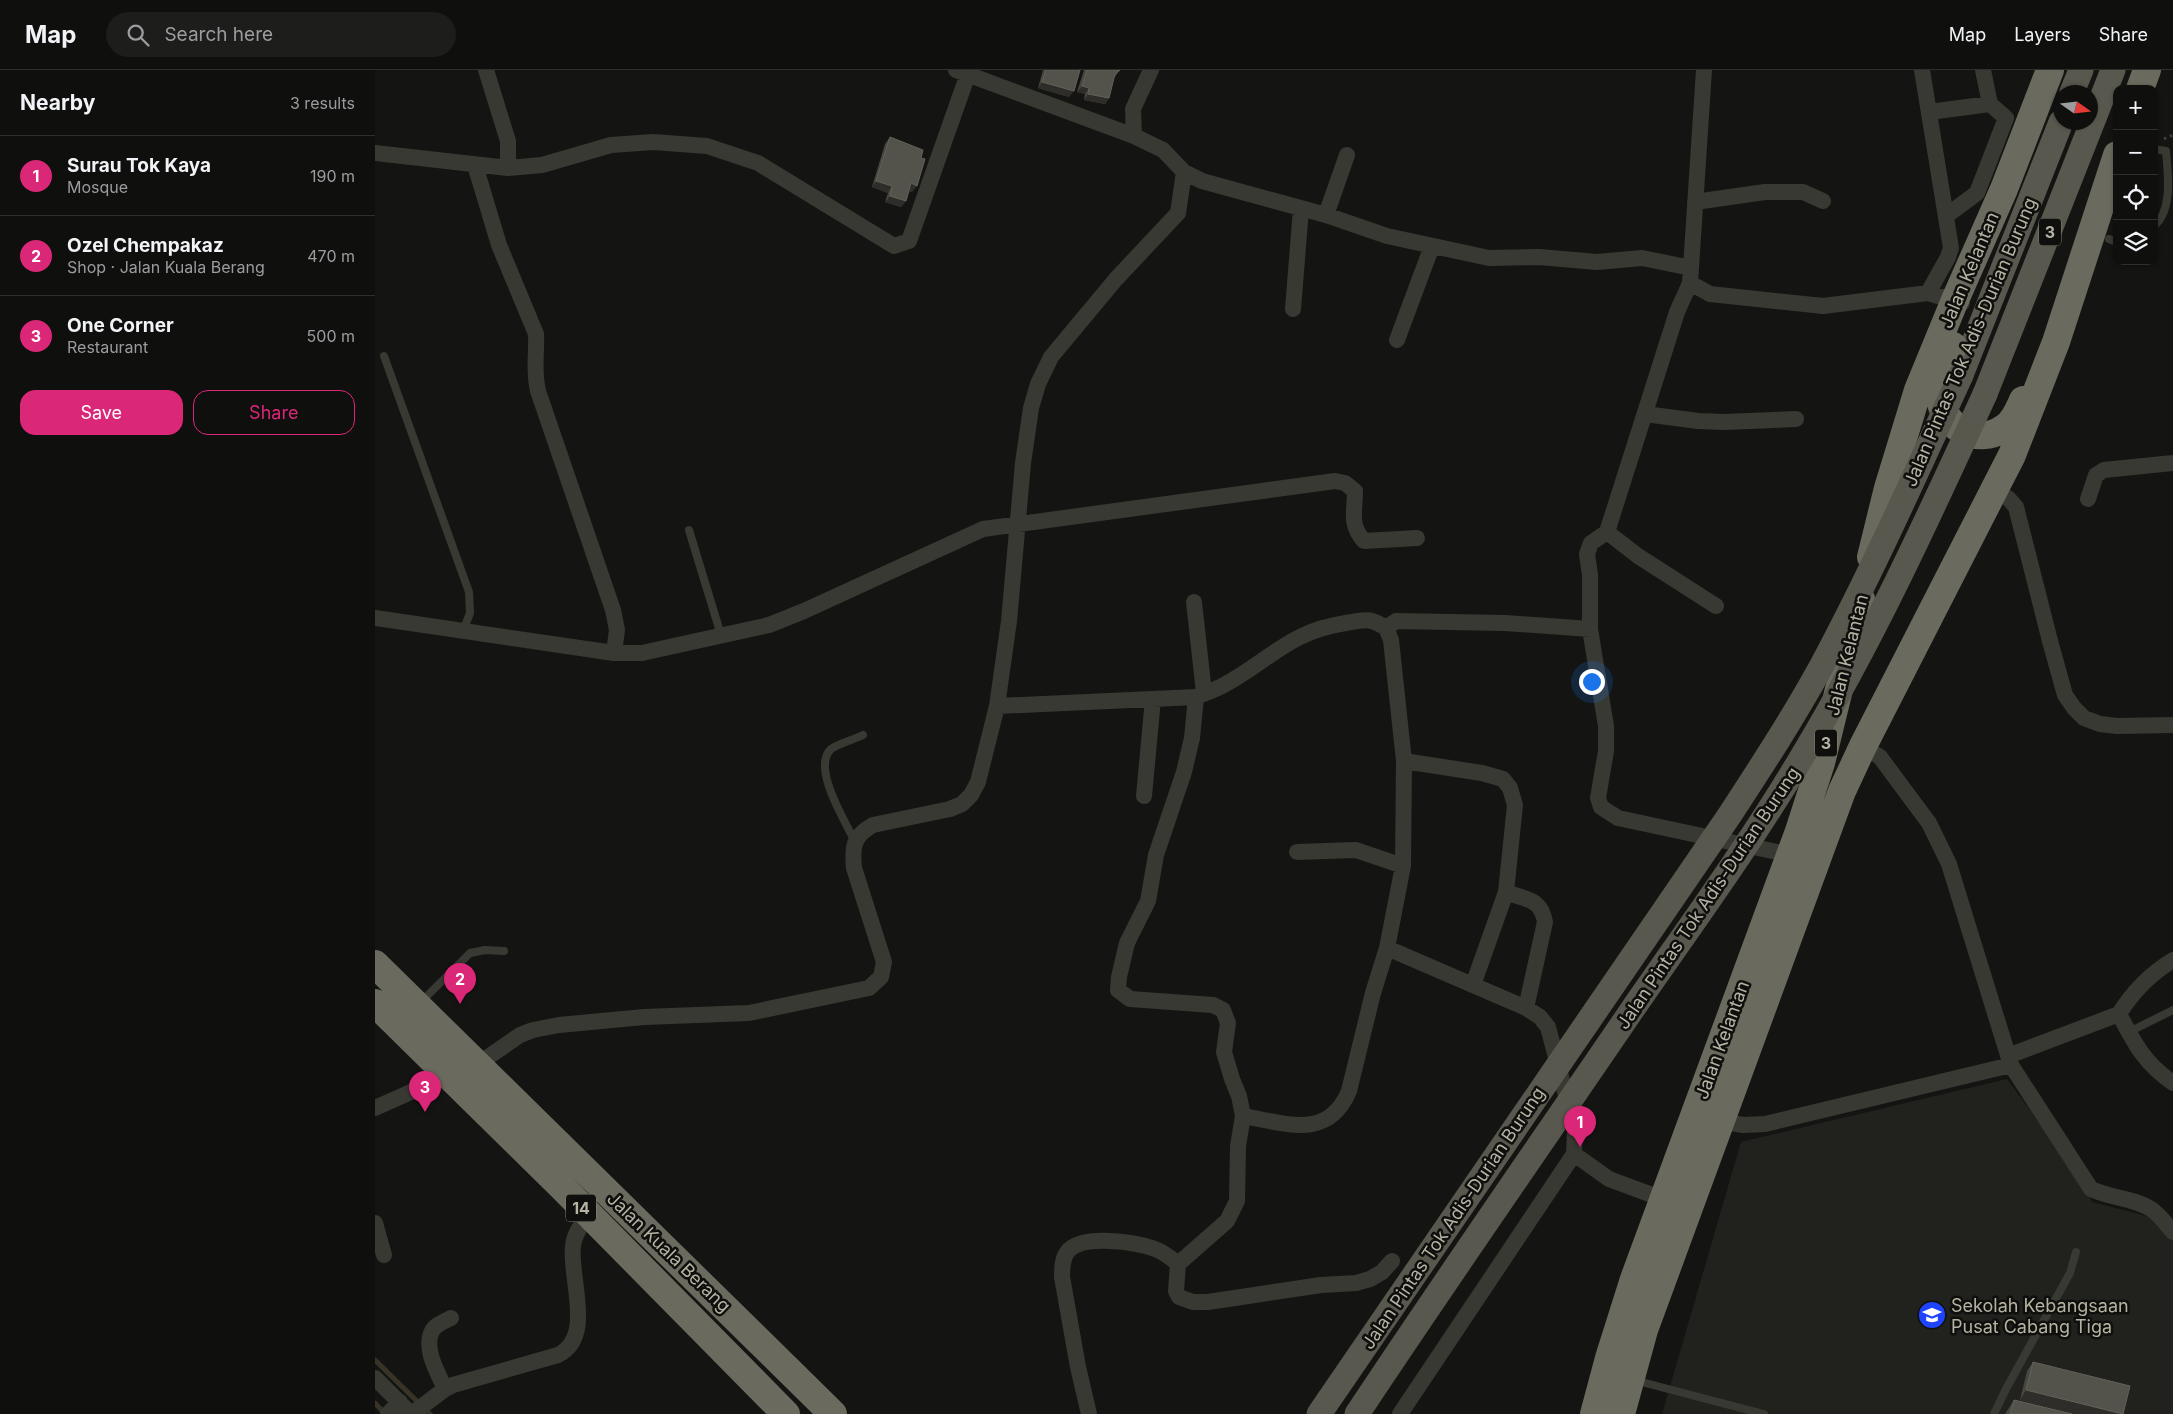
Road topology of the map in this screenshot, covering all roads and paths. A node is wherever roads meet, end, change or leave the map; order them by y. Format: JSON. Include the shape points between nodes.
{"nodes":[{"id":1,"x":486,"y":70,"type":"edge"},
{"id":2,"x":1151,"y":70,"type":"edge"},
{"id":3,"x":1704,"y":70,"type":"edge"},
{"id":4,"x":1922,"y":70,"type":"edge"},
{"id":5,"x":1983,"y":70,"type":"edge"},
{"id":6,"x":2050,"y":70,"type":"edge"},
{"id":7,"x":2081,"y":70,"type":"edge"},
{"id":8,"x":2113,"y":70,"type":"edge"},
{"id":9,"x":2147,"y":70,"type":"edge"},
{"id":10,"x":962,"y":72,"type":"edge"},
{"id":11,"x":2075,"y":85,"type":"edge"},
{"id":12,"x":2141,"y":85,"type":"edge"},
{"id":13,"x":1990,"y":104,"type":"junction"},
{"id":14,"x":1929,"y":112,"type":"junction"},
{"id":15,"x":2058,"y":130,"type":"edge"},
{"id":16,"x":1134,"y":136,"type":"junction"},
{"id":17,"x":2158,"y":150,"type":"edge"},
{"id":18,"x":375,"y":153,"type":"edge"},
{"id":19,"x":1347,"y":154,"type":"dead end"},
{"id":20,"x":475,"y":165,"type":"junction"},
{"id":21,"x":508,"y":168,"type":"junction"},
{"id":22,"x":2113,"y":168,"type":"edge"},
{"id":23,"x":1184,"y":172,"type":"junction"},
{"id":24,"x":1823,"y":201,"type":"dead end"},
{"id":25,"x":1695,"y":202,"type":"junction"},
{"id":26,"x":1301,"y":209,"type":"junction"},
{"id":27,"x":1326,"y":215,"type":"junction"},
{"id":28,"x":1946,"y":216,"type":"junction"},
{"id":29,"x":2158,"y":224,"type":"edge"},
{"id":30,"x":1432,"y":246,"type":"junction"},
{"id":31,"x":2085,"y":256,"type":"junction"},
{"id":32,"x":1690,"y":275,"type":"junction"},
{"id":33,"x":1928,"y":292,"type":"junction"},
{"id":34,"x":1961,"y":302,"type":"junction"},
{"id":35,"x":1293,"y":310,"type":"dead end"},
{"id":36,"x":1397,"y":340,"type":"dead end"},
{"id":37,"x":384,"y":356,"type":"dead end"},
{"id":38,"x":1645,"y":414,"type":"junction"},
{"id":39,"x":1796,"y":419,"type":"dead end"},
{"id":40,"x":2173,"y":463,"type":"edge"},
{"id":41,"x":1994,"y":489,"type":"junction"},
{"id":42,"x":2088,"y":499,"type":"dead end"},
{"id":43,"x":1016,"y":525,"type":"junction"},
{"id":44,"x":689,"y":530,"type":"dead end"},
{"id":45,"x":1607,"y":532,"type":"junction"},
{"id":46,"x":1417,"y":538,"type":"dead end"},
{"id":47,"x":1193,"y":602,"type":"dead end"},
{"id":48,"x":1716,"y":606,"type":"dead end"},
{"id":49,"x":375,"y":618,"type":"edge"},
{"id":50,"x":1386,"y":628,"type":"junction"},
{"id":51,"x":1590,"y":629,"type":"junction"},
{"id":52,"x":463,"y":630,"type":"junction"},
{"id":53,"x":721,"y":636,"type":"junction"},
{"id":54,"x":614,"y":653,"type":"junction"},
{"id":55,"x":1200,"y":695,"type":"junction"},
{"id":56,"x":1153,"y":699,"type":"junction"},
{"id":57,"x":997,"y":706,"type":"junction"},
{"id":58,"x":2173,"y":725,"type":"edge"},
{"id":59,"x":863,"y":735,"type":"dead end"},
{"id":60,"x":1863,"y":746,"type":"junction"},
{"id":61,"x":1404,"y":761,"type":"junction"},
{"id":62,"x":1144,"y":796,"type":"dead end"},
{"id":63,"x":855,"y":842,"type":"junction"},
{"id":64,"x":1297,"y":852,"type":"dead end"},
{"id":65,"x":1791,"y":855,"type":"junction"},
{"id":66,"x":1403,"y":866,"type":"junction"},
{"id":67,"x":1506,"y":892,"type":"junction"},
{"id":68,"x":1387,"y":948,"type":"junction"},
{"id":69,"x":504,"y":951,"type":"dead end"},
{"id":70,"x":2173,"y":960,"type":"edge"},
{"id":71,"x":375,"y":964,"type":"edge"},
{"id":72,"x":1473,"y":985,"type":"junction"},
{"id":73,"x":375,"y":1003,"type":"edge"},
{"id":74,"x":417,"y":1006,"type":"junction"},
{"id":75,"x":1526,"y":1008,"type":"junction"},
{"id":76,"x":2173,"y":1010,"type":"edge"},
{"id":77,"x":2119,"y":1014,"type":"junction"},
{"id":78,"x":2129,"y":1032,"type":"junction"},
{"id":79,"x":2010,"y":1061,"type":"junction"},
{"id":80,"x":478,"y":1064,"type":"junction"},
{"id":81,"x":449,"y":1075,"type":"junction"},
{"id":82,"x":2173,"y":1083,"type":"edge"},
{"id":83,"x":375,"y":1108,"type":"edge"},
{"id":84,"x":1243,"y":1116,"type":"junction"},
{"id":85,"x":1720,"y":1121,"type":"junction"},
{"id":86,"x":1574,"y":1154,"type":"junction"},
{"id":87,"x":594,"y":1178,"type":"junction"},
{"id":88,"x":1663,"y":1199,"type":"junction"},
{"id":89,"x":582,"y":1208,"type":"junction"},
{"id":90,"x":375,"y":1223,"type":"edge"},
{"id":91,"x":2173,"y":1232,"type":"edge"},
{"id":92,"x":2076,"y":1252,"type":"dead end"},
{"id":93,"x":384,"y":1255,"type":"dead end"},
{"id":94,"x":1392,"y":1261,"type":"dead end"},
{"id":95,"x":1178,"y":1264,"type":"junction"},
{"id":96,"x":729,"y":1311,"type":"junction"},
{"id":97,"x":451,"y":1318,"type":"dead end"},
{"id":98,"x":375,"y":1378,"type":"edge"},
{"id":99,"x":1630,"y":1379,"type":"junction"},
{"id":100,"x":445,"y":1389,"type":"junction"},
{"id":101,"x":404,"y":1410,"type":"edge"},
{"id":102,"x":785,"y":1413,"type":"edge"},
{"id":103,"x":833,"y":1414,"type":"edge"},
{"id":104,"x":1089,"y":1414,"type":"edge"},
{"id":105,"x":1319,"y":1414,"type":"edge"},
{"id":106,"x":1357,"y":1414,"type":"edge"},
{"id":107,"x":1400,"y":1414,"type":"edge"},
{"id":108,"x":1594,"y":1414,"type":"edge"},
{"id":109,"x":1621,"y":1414,"type":"edge"},
{"id":110,"x":1764,"y":1414,"type":"edge"},
{"id":111,"x":1994,"y":1414,"type":"edge"}],
"edges":[{"from":1,"to":21,"type":"street","via":[[508,141]]},
{"from":2,"to":16,"type":"street","via":[[1133,109]]},
{"from":3,"to":25,"type":"street"},
{"from":4,"to":14,"type":"street"},
{"from":5,"to":13,"type":"street"},
{"from":6,"to":34,"type":"highway","name":"Jalan Kelantan","number":"3"},
{"from":7,"to":11,"type":"main road"},
{"from":8,"to":106,"type":"main road","name":"Jalan Pintas Tok Adis-Durian Burung","number":"3","bridge":true,"via":[[1985,394],[1914,548],[1844,685],[1753,834]]},
{"from":9,"to":12,"type":"highway"},
{"from":10,"to":16,"type":"street"},
{"from":10,"to":21,"type":"street","via":[[909,241],[894,246],[758,163],[707,146],[653,142],[611,145],[542,165]]},
{"from":13,"to":14,"type":"street"},
{"from":13,"to":28,"type":"street","via":[[2006,118],[1977,193]]},
{"from":14,"to":28,"type":"street"},
{"from":15,"to":105,"type":"main road","name":"Jalan Pintas Tok Adis-Durian Burung","number":"3","bridge":true,"via":[[1961,375],[1888,534],[1821,667],[1729,816]]},
{"from":16,"to":23,"type":"street","via":[[1163,150]]},
{"from":17,"to":29,"type":"lane","via":[[2166,151],[2170,184],[2167,209]]},
{"from":18,"to":20,"type":"street"},
{"from":19,"to":27,"type":"street"},
{"from":20,"to":21,"type":"street"},
{"from":20,"to":54,"type":"street","via":[[499,245],[535,334],[534,366],[538,391],[613,610],[617,630]]},
{"from":22,"to":31,"type":"highway","name":"Jalan Kelantan","number":"3"},
{"from":23,"to":26,"type":"street","via":[[1202,181]]},
{"from":23,"to":43,"type":"street","via":[[1178,213],[1116,279],[1051,357],[1038,384],[1031,408]]},
{"from":24,"to":25,"type":"street","via":[[1803,192],[1765,192]]},
{"from":25,"to":32,"type":"street"},
{"from":26,"to":27,"type":"street"},
{"from":26,"to":35,"type":"street"},
{"from":27,"to":30,"type":"street","via":[[1387,236]]},
{"from":28,"to":33,"type":"street","via":[[1951,248],[1949,257]]},
{"from":30,"to":32,"type":"street","via":[[1489,258],[1539,257],[1597,262],[1642,258]]},
{"from":30,"to":36,"type":"street"},
{"from":31,"to":34,"type":"highway","via":[[2019,409],[2013,420],[1993,434],[1968,434],[1947,418],[1942,406],[1942,380]]},
{"from":31,"to":41,"type":"highway","name":"Jalan Kelantan","number":"3","via":[[2027,421]]},
{"from":32,"to":33,"type":"street","via":[[1710,294],[1823,306]]},
{"from":32,"to":38,"type":"street"},
{"from":33,"to":34,"type":"street"},
{"from":34,"to":65,"type":"highway","name":"Jalan Kelantan","number":"3","via":[[1918,390],[1898,454],[1821,763]]},
{"from":37,"to":52,"type":"lane","via":[[469,592],[469,613]]},
{"from":38,"to":39,"type":"street","via":[[1698,421]]},
{"from":38,"to":45,"type":"street"},
{"from":40,"to":42,"type":"street","via":[[2104,470],[2096,475]]},
{"from":41,"to":58,"type":"street","via":[[2016,507],[2065,695],[2074,708],[2084,718],[2100,724]]},
{"from":41,"to":60,"type":"highway","name":"Jalan Kelantan","number":"3"},
{"from":43,"to":46,"type":"street","via":[[1335,481],[1345,483],[1355,491],[1353,521],[1356,532],[1364,541]]},
{"from":43,"to":53,"type":"street","via":[[983,530],[805,611],[769,625]]},
{"from":43,"to":57,"type":"street","via":[[1009,621]]},
{"from":44,"to":53,"type":"lane"},
{"from":45,"to":48,"type":"street"},
{"from":45,"to":51,"type":"street","via":[[1591,543],[1587,554]]},
{"from":47,"to":55,"type":"street"},
{"from":49,"to":52,"type":"street"},
{"from":50,"to":51,"type":"street","via":[[1396,621]]},
{"from":50,"to":55,"type":"street","via":[[1372,619],[1329,625],[1308,632],[1287,642],[1224,685]]},
{"from":50,"to":61,"type":"street","via":[[1391,640]]},
{"from":51,"to":65,"type":"street","via":[[1605,726],[1606,751],[1599,789],[1601,807],[1618,818]]},
{"from":52,"to":54,"type":"street"},
{"from":53,"to":54,"type":"street","via":[[642,652]]},
{"from":55,"to":56,"type":"street"},
{"from":55,"to":84,"type":"street","via":[[1184,772],[1156,855],[1148,901],[1127,943],[1118,990],[1130,999],[1213,1005],[1223,1010],[1228,1023],[1224,1052]]},
{"from":56,"to":57,"type":"street"},
{"from":56,"to":62,"type":"street"},
{"from":57,"to":63,"type":"street","via":[[978,782],[962,804],[873,825],[862,831]]},
{"from":59,"to":63,"type":"lane","via":[[831,749],[825,760],[825,776],[830,790]]},
{"from":60,"to":79,"type":"street","via":[[1880,757],[1940,841]]},
{"from":60,"to":85,"type":"highway","name":"Jalan Kelantan","number":"3","via":[[1843,791]]},
{"from":61,"to":66,"type":"street"},
{"from":61,"to":67,"type":"street","via":[[1503,779],[1510,788],[1515,805]]},
{"from":63,"to":80,"type":"street","via":[[854,868],[884,962],[881,977],[869,988],[749,1013],[644,1016],[559,1024],[520,1035]]},
{"from":64,"to":66,"type":"street","via":[[1356,850]]},
{"from":65,"to":88,"type":"highway","name":"Jalan Kelantan","number":"3"},
{"from":66,"to":68,"type":"street"},
{"from":67,"to":72,"type":"street"},
{"from":67,"to":75,"type":"street","via":[[1537,903],[1543,910],[1545,922]]},
{"from":68,"to":72,"type":"street"},
{"from":68,"to":84,"type":"street","via":[[1349,1091],[1334,1116],[1320,1123],[1305,1125]]},
{"from":69,"to":74,"type":"lane","via":[[469,953]]},
{"from":70,"to":77,"type":"street","via":[[2138,988]]},
{"from":71,"to":74,"type":"highway","name":"Jalan Kuala Berang","number":"14"},
{"from":72,"to":75,"type":"street"},
{"from":73,"to":81,"type":"highway","name":"Jalan Kuala Berang","number":"14"},
{"from":74,"to":80,"type":"highway","name":"Jalan Kuala Berang","number":"14"},
{"from":75,"to":86,"type":"street","via":[[1548,1027],[1575,1130]]},
{"from":76,"to":78,"type":"lane"},
{"from":77,"to":78,"type":"street"},
{"from":77,"to":79,"type":"street"},
{"from":78,"to":82,"type":"street","via":[[2143,1057]]},
{"from":79,"to":85,"type":"street","via":[[1765,1124]]},
{"from":79,"to":91,"type":"street","via":[[2091,1189],[2151,1209]]},
{"from":80,"to":87,"type":"highway","name":"Jalan Kuala Berang","number":"14"},
{"from":81,"to":83,"type":"street"},
{"from":81,"to":89,"type":"highway","name":"Jalan Kuala Berang","number":"14"},
{"from":84,"to":95,"type":"street","via":[[1238,1146],[1237,1201],[1227,1221]]},
{"from":85,"to":99,"type":"highway","name":"Jalan Kelantan","number":"3","via":[[1644,1330]]},
{"from":86,"to":88,"type":"street","via":[[1609,1179]]},
{"from":86,"to":107,"type":"street"},
{"from":87,"to":89,"type":"highway","via":[[598,1190],[595,1199]]},
{"from":87,"to":96,"type":"highway","name":"Jalan Kuala Berang","number":"14"},
{"from":88,"to":108,"type":"highway","name":"Jalan Kelantan","number":"3","via":[[1620,1323]]},
{"from":89,"to":100,"type":"street","via":[[573,1244],[578,1310],[571,1346],[558,1355]]},
{"from":89,"to":102,"type":"highway","name":"Jalan Kuala Berang","number":"14"},
{"from":90,"to":93,"type":"street"},
{"from":92,"to":111,"type":"lane","via":[[2070,1273]]},
{"from":94,"to":95,"type":"street","via":[[1382,1272],[1356,1283],[1321,1284],[1208,1302],[1193,1302],[1179,1297],[1176,1291]]},
{"from":95,"to":104,"type":"street","via":[[1156,1250],[1111,1241],[1085,1243],[1068,1252],[1062,1277]]},
{"from":96,"to":102,"type":"highway","via":[[725,1326],[727,1340]]},
{"from":96,"to":103,"type":"highway","name":"Jalan Kuala Berang","number":"14"},
{"from":97,"to":100,"type":"street","via":[[436,1326],[430,1339],[433,1360]]},
{"from":98,"to":101,"type":"street"},
{"from":99,"to":109,"type":"highway","name":"Jalan Kelantan","number":"3"},
{"from":99,"to":110,"type":"lane"},
{"from":100,"to":101,"type":"street","via":[[432,1399]]}]}
